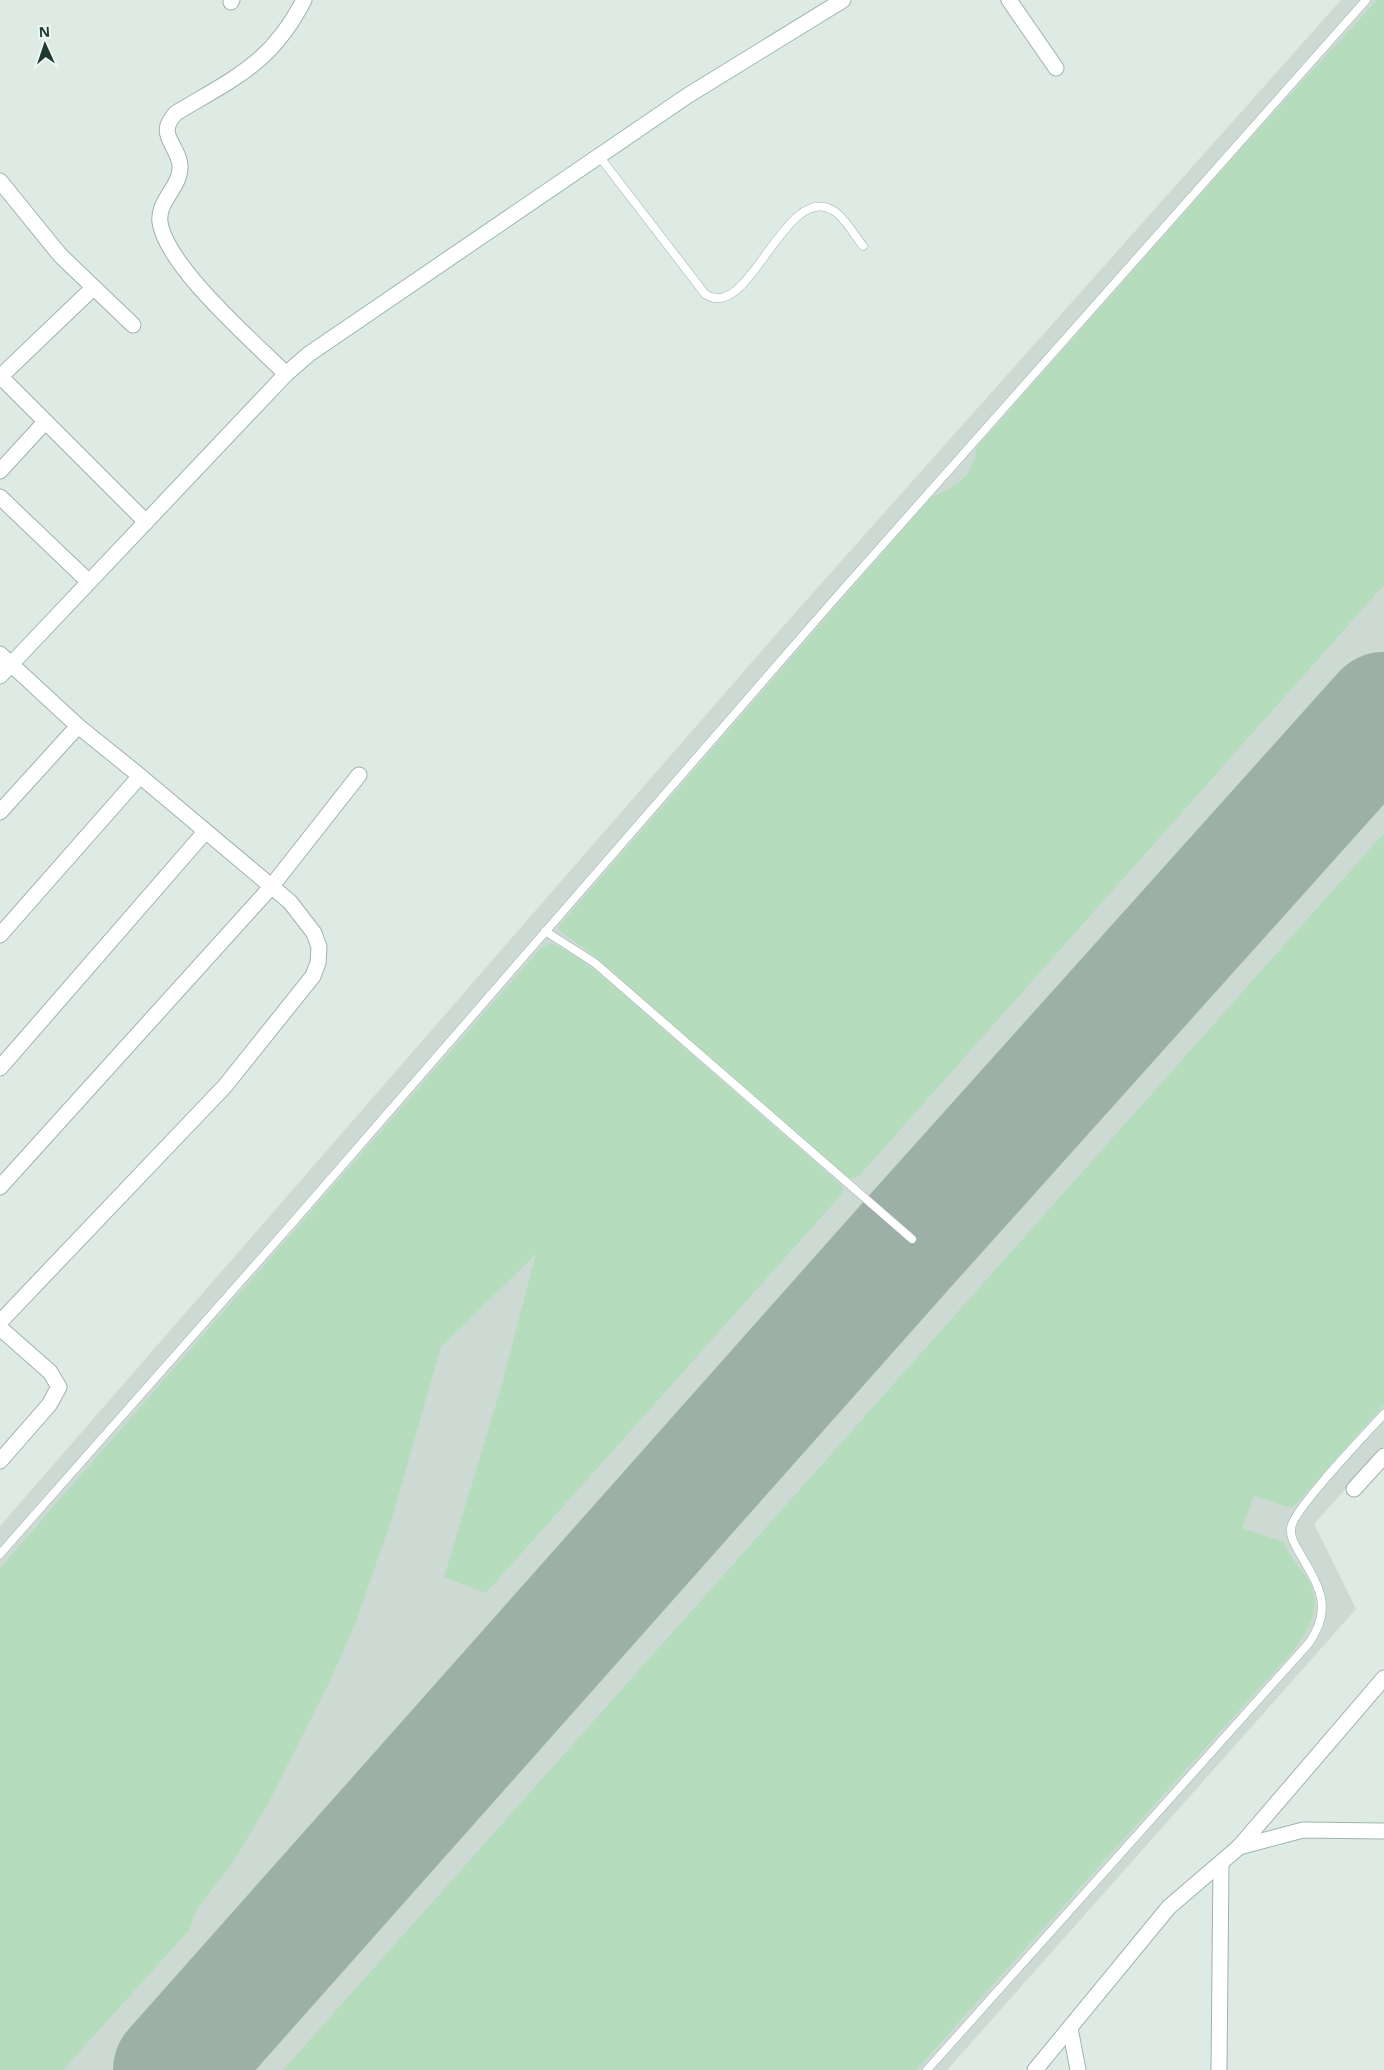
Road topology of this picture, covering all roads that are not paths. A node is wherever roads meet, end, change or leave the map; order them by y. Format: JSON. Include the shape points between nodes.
{"nodes":[{"id":1,"x":304,"y":0,"type":"edge"},
{"id":2,"x":843,"y":0,"type":"edge"},
{"id":3,"x":1009,"y":0,"type":"edge"},
{"id":4,"x":1366,"y":0,"type":"edge"},
{"id":5,"x":1056,"y":68,"type":"dead end"},
{"id":6,"x":599,"y":156,"type":"junction"},
{"id":7,"x":0,"y":182,"type":"edge"},
{"id":8,"x":863,"y":246,"type":"dead end"},
{"id":9,"x":92,"y":288,"type":"junction"},
{"id":10,"x":133,"y":326,"type":"dead end"},
{"id":11,"x":286,"y":374,"type":"junction"},
{"id":12,"x":0,"y":377,"type":"edge"},
{"id":13,"x":45,"y":422,"type":"junction"},
{"id":14,"x":0,"y":470,"type":"edge"},
{"id":15,"x":0,"y":497,"type":"edge"},
{"id":16,"x":146,"y":522,"type":"junction"},
{"id":17,"x":89,"y":582,"type":"junction"},
{"id":18,"x":6,"y":659,"type":"edge"},
{"id":19,"x":0,"y":676,"type":"edge"},
{"id":20,"x":78,"y":726,"type":"junction"},
{"id":21,"x":359,"y":775,"type":"dead end"},
{"id":22,"x":140,"y":776,"type":"junction"},
{"id":23,"x":0,"y":812,"type":"edge"},
{"id":24,"x":205,"y":832,"type":"junction"},
{"id":25,"x":271,"y":887,"type":"junction"},
{"id":26,"x":545,"y":930,"type":"junction"},
{"id":27,"x":0,"y":935,"type":"edge"},
{"id":28,"x":0,"y":1068,"type":"edge"},
{"id":29,"x":0,"y":1187,"type":"edge"},
{"id":30,"x":912,"y":1239,"type":"dead end"},
{"id":31,"x":0,"y":1322,"type":"edge"},
{"id":32,"x":0,"y":1328,"type":"edge"},
{"id":33,"x":1384,"y":1414,"type":"edge"},
{"id":34,"x":1384,"y":1456,"type":"edge"},
{"id":35,"x":0,"y":1461,"type":"edge"},
{"id":36,"x":1354,"y":1489,"type":"dead end"},
{"id":37,"x":0,"y":1554,"type":"edge"},
{"id":38,"x":1384,"y":1678,"type":"edge"},
{"id":39,"x":1384,"y":1832,"type":"edge"},
{"id":40,"x":1239,"y":1847,"type":"junction"},
{"id":41,"x":1220,"y":1863,"type":"junction"},
{"id":42,"x":1070,"y":2028,"type":"junction"},
{"id":43,"x":927,"y":2070,"type":"edge"},
{"id":44,"x":1035,"y":2070,"type":"edge"},
{"id":45,"x":1078,"y":2070,"type":"edge"},
{"id":46,"x":1219,"y":2070,"type":"edge"}],
"edges":[{"from":1,"to":11,"type":"street","via":[[290,26],[256,64],[176,114],[167,124],[167,135],[178,157],[180,171],[163,206],[160,221],[168,246],[200,287]]},
{"from":2,"to":6,"type":"street","via":[[687,96]]},
{"from":3,"to":5,"type":"street"},
{"from":4,"to":26,"type":"lane"},
{"from":6,"to":8,"type":"lane","via":[[711,298],[729,296],[788,226],[802,212],[814,206],[835,211]]},
{"from":6,"to":11,"type":"street","via":[[309,354]]},
{"from":7,"to":9,"type":"street","via":[[60,256]]},
{"from":9,"to":10,"type":"street"},
{"from":9,"to":12,"type":"street"},
{"from":11,"to":16,"type":"street"},
{"from":12,"to":13,"type":"street"},
{"from":13,"to":14,"type":"street"},
{"from":13,"to":16,"type":"street"},
{"from":15,"to":17,"type":"street"},
{"from":16,"to":17,"type":"street"},
{"from":17,"to":18,"type":"street"},
{"from":18,"to":19,"type":"street"},
{"from":18,"to":20,"type":"street"},
{"from":20,"to":22,"type":"street"},
{"from":20,"to":23,"type":"street"},
{"from":21,"to":25,"type":"street"},
{"from":22,"to":24,"type":"street"},
{"from":22,"to":27,"type":"street"},
{"from":24,"to":25,"type":"street"},
{"from":24,"to":28,"type":"street"},
{"from":25,"to":29,"type":"street"},
{"from":25,"to":31,"type":"street","via":[[290,902],[314,933],[318,963],[312,976],[225,1086]]},
{"from":26,"to":30,"type":"lane","via":[[595,963]]},
{"from":26,"to":37,"type":"lane"},
{"from":32,"to":35,"type":"street","via":[[50,1372],[58,1387],[49,1405]]},
{"from":33,"to":43,"type":"lane","via":[[1302,1507],[1291,1527],[1292,1538],[1319,1586],[1322,1599],[1320,1622],[1309,1643]]},
{"from":34,"to":36,"type":"street"},
{"from":38,"to":40,"type":"street"},
{"from":39,"to":40,"type":"street","via":[[1303,1830]]},
{"from":40,"to":41,"type":"street"},
{"from":41,"to":42,"type":"street","via":[[1169,1907]]},
{"from":41,"to":46,"type":"street"},
{"from":42,"to":44,"type":"street"},
{"from":42,"to":45,"type":"street"}]}
